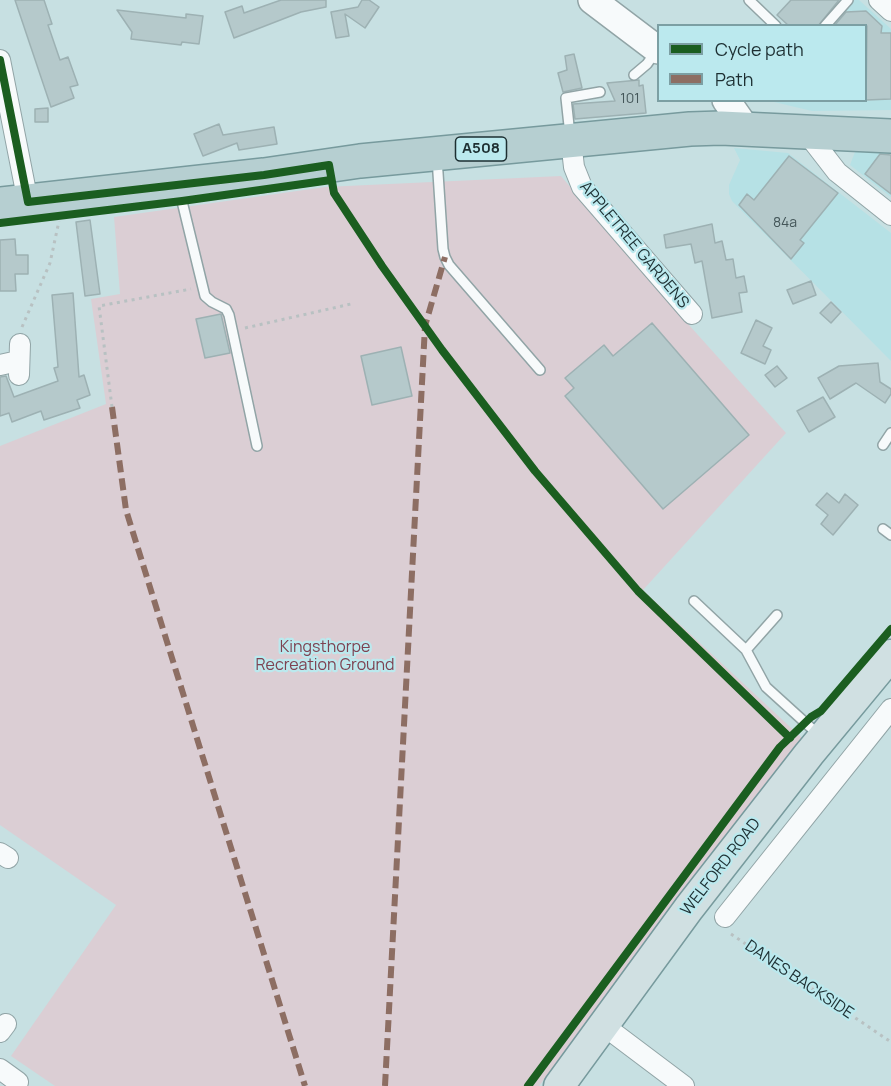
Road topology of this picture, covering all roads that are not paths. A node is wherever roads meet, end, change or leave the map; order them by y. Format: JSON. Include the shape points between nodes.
{"nodes":[{"id":1,"x":592,"y":0,"type":"edge"},
{"id":2,"x":749,"y":0,"type":"edge"},
{"id":3,"x":849,"y":0,"type":"edge"},
{"id":4,"x":879,"y":0,"type":"edge"},
{"id":5,"x":891,"y":11,"type":"edge"},
{"id":6,"x":774,"y":24,"type":"edge"},
{"id":7,"x":827,"y":24,"type":"edge"},
{"id":8,"x":657,"y":48,"type":"edge"},
{"id":9,"x":657,"y":50,"type":"edge"},
{"id":10,"x":0,"y":60,"type":"edge"},
{"id":11,"x":634,"y":75,"type":"dead end"},
{"id":12,"x":600,"y":92,"type":"dead end"},
{"id":13,"x":727,"y":102,"type":"edge"},
{"id":14,"x":5,"y":112,"type":"edge"},
{"id":15,"x":747,"y":130,"type":"junction"},
{"id":16,"x":806,"y":132,"type":"junction"},
{"id":17,"x":891,"y":136,"type":"edge"},
{"id":18,"x":571,"y":140,"type":"junction"},
{"id":19,"x":436,"y":153,"type":"junction"},
{"id":20,"x":178,"y":184,"type":"junction"},
{"id":21,"x":26,"y":208,"type":"edge"},
{"id":22,"x":891,"y":215,"type":"edge"},
{"id":23,"x":692,"y":314,"type":"dead end"},
{"id":24,"x":540,"y":370,"type":"dead end"},
{"id":25,"x":891,"y":433,"type":"edge"},
{"id":26,"x":883,"y":445,"type":"dead end"},
{"id":27,"x":257,"y":446,"type":"dead end"},
{"id":28,"x":883,"y":529,"type":"dead end"},
{"id":29,"x":891,"y":535,"type":"edge"},
{"id":30,"x":694,"y":601,"type":"dead end"},
{"id":31,"x":777,"y":615,"type":"dead end"},
{"id":32,"x":746,"y":650,"type":"junction"},
{"id":33,"x":887,"y":668,"type":"edge"},
{"id":34,"x":891,"y":709,"type":"edge"},
{"id":35,"x":822,"y":738,"type":"junction"},
{"id":36,"x":726,"y":923,"type":"road end"},
{"id":37,"x":603,"y":1026,"type":"junction"},
{"id":38,"x":0,"y":1069,"type":"edge"},
{"id":39,"x":18,"y":1082,"type":"dead end"},
{"id":40,"x":559,"y":1086,"type":"edge"},
{"id":41,"x":684,"y":1086,"type":"edge"}],
"edges":[{"from":1,"to":8,"type":"street"},
{"from":2,"to":6,"type":"lane"},
{"from":3,"to":7,"type":"lane"},
{"from":4,"to":5,"type":"street"},
{"from":9,"to":11,"type":"lane"},
{"from":10,"to":14,"type":"street"},
{"from":12,"to":18,"type":"lane","via":[[566,98]]},
{"from":13,"to":15,"type":"street"},
{"from":14,"to":21,"type":"street"},
{"from":15,"to":16,"type":"highway","number":"A508"},
{"from":15,"to":18,"type":"highway","number":"A508","via":[[705,128]]},
{"from":16,"to":17,"type":"highway","number":"A508"},
{"from":16,"to":22,"type":"street","via":[[837,172]]},
{"from":18,"to":19,"type":"highway","number":"A508"},
{"from":18,"to":23,"type":"street","name":"APPLETREE GARDENS","via":[[574,167],[582,187]]},
{"from":19,"to":20,"type":"highway","number":"A508"},
{"from":19,"to":24,"type":"lane","via":[[445,257]]},
{"from":20,"to":21,"type":"highway","number":"A508"},
{"from":20,"to":27,"type":"lane","via":[[203,287],[208,299],[226,309],[233,331]]},
{"from":25,"to":26,"type":"lane"},
{"from":28,"to":29,"type":"lane"},
{"from":30,"to":32,"type":"lane"},
{"from":31,"to":32,"type":"lane"},
{"from":32,"to":35,"type":"lane","via":[[766,687]]},
{"from":33,"to":35,"type":"main road","name":"WELFORD ROAD"},
{"from":34,"to":36,"type":"street","name":"WELFORD ROAD"},
{"from":35,"to":37,"type":"main road","name":"WELFORD ROAD"},
{"from":37,"to":40,"type":"main road","name":"WELFORD ROAD"},
{"from":37,"to":41,"type":"street"},
{"from":38,"to":39,"type":"street"}]}
